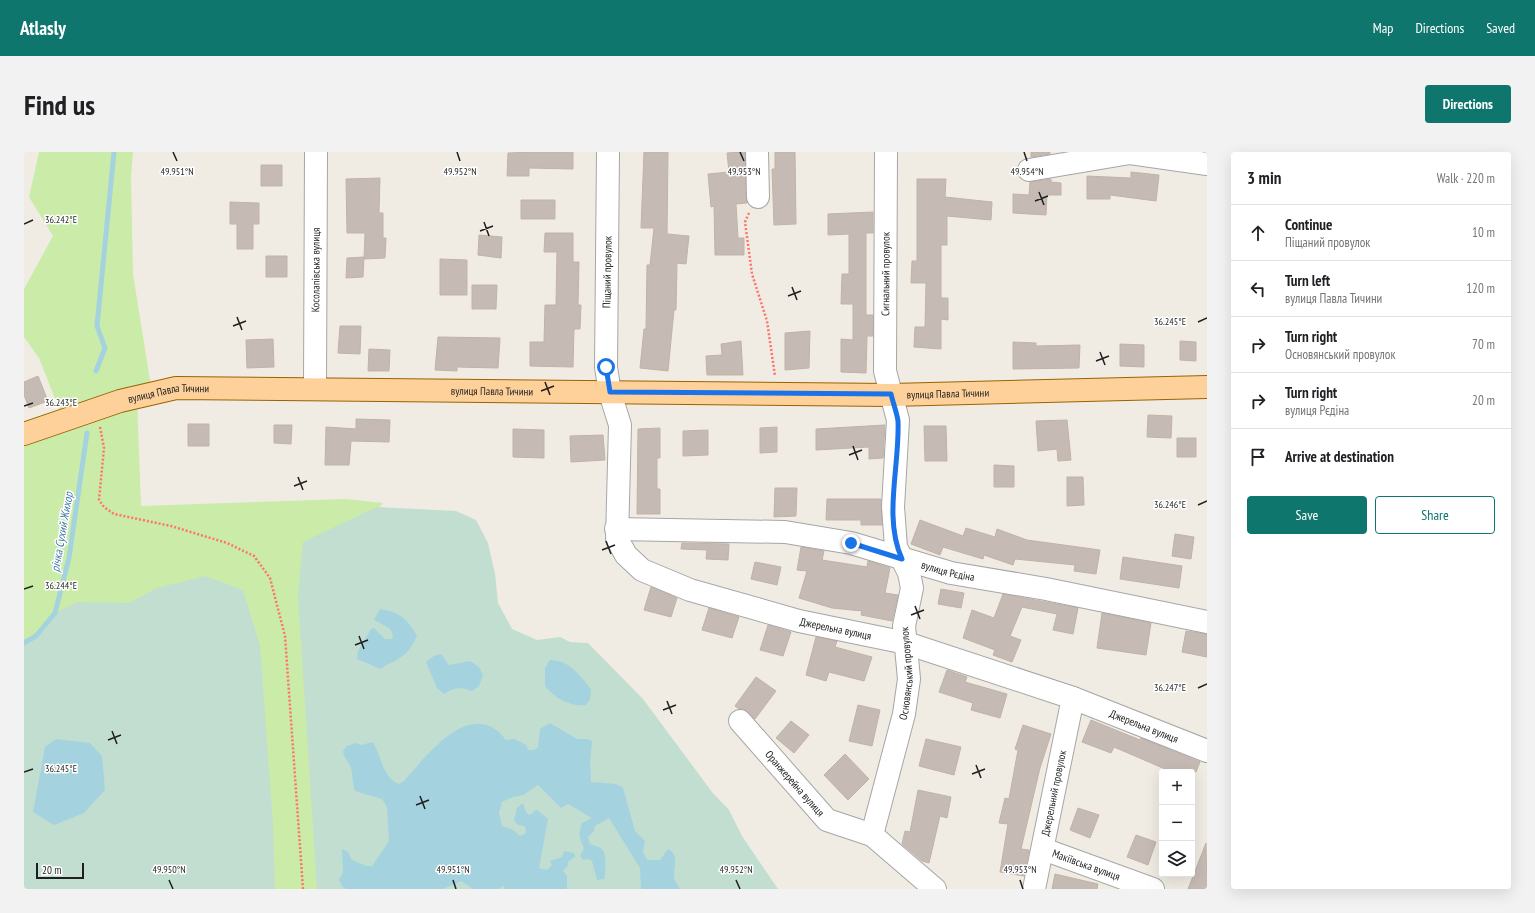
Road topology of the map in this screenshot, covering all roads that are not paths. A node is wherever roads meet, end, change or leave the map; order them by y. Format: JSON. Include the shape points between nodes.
{"nodes":[{"id":1,"x":316,"y":152,"type":"edge"},
{"id":2,"x":608,"y":152,"type":"edge"},
{"id":3,"x":757,"y":152,"type":"edge"},
{"id":4,"x":886,"y":152,"type":"edge"},
{"id":5,"x":1130,"y":153,"type":"edge"},
{"id":6,"x":1207,"y":164,"type":"edge"},
{"id":7,"x":1029,"y":170,"type":"dead end"},
{"id":8,"x":758,"y":197,"type":"road end"},
{"id":9,"x":1207,"y":387,"type":"edge"},
{"id":10,"x":315,"y":388,"type":"junction"},
{"id":11,"x":610,"y":392,"type":"junction"},
{"id":12,"x":891,"y":394,"type":"junction"},
{"id":13,"x":24,"y":434,"type":"edge"},
{"id":14,"x":616,"y":529,"type":"junction"},
{"id":15,"x":902,"y":559,"type":"junction"},
{"id":16,"x":1207,"y":622,"type":"edge"},
{"id":17,"x":906,"y":643,"type":"junction"},
{"id":18,"x":1073,"y":698,"type":"junction"},
{"id":19,"x":740,"y":721,"type":"dead end"},
{"id":20,"x":1207,"y":751,"type":"edge"},
{"id":21,"x":872,"y":835,"type":"junction"},
{"id":22,"x":1043,"y":849,"type":"junction"},
{"id":23,"x":935,"y":889,"type":"edge"},
{"id":24,"x":1034,"y":889,"type":"edge"},
{"id":25,"x":1153,"y":889,"type":"edge"}],
"edges":[{"from":1,"to":10,"type":"street","name":"Косолапівська вулиця"},
{"from":2,"to":11,"type":"street","name":"Піщаний провулок","via":[[606,367]]},
{"from":3,"to":8,"type":"street"},
{"from":4,"to":12,"type":"street","name":"Сигнальний провулок","via":[[885,371]]},
{"from":5,"to":6,"type":"street"},
{"from":5,"to":7,"type":"street"},
{"from":9,"to":12,"type":"main road","name":"вулиця Павла Тичини"},
{"from":10,"to":11,"type":"main road","name":"вулиця Павла Тичини"},
{"from":10,"to":13,"type":"main road","name":"вулиця Павла Тичини","via":[[176,388],[120,401]]},
{"from":11,"to":12,"type":"main road","name":"вулиця Павла Тичини"},
{"from":11,"to":14,"type":"street","name":"Джерельна вулиця","via":[[620,425]]},
{"from":12,"to":15,"type":"street","name":"Основянський провулок","via":[[898,420],[893,507],[896,547]]},
{"from":14,"to":15,"type":"street","name":"вулиця Рєдіна","via":[[784,532],[851,543]]},
{"from":14,"to":17,"type":"street","name":"Джерельна вулиця","via":[[617,539],[626,555],[642,570],[690,590],[799,621]]},
{"from":15,"to":16,"type":"street","name":"вулиця Рєдіна","via":[[951,573],[1046,589]]},
{"from":15,"to":17,"type":"street","name":"Основянський провулок","via":[[909,573],[912,588],[904,626]]},
{"from":17,"to":18,"type":"street","name":"Джерельна вулиця"},
{"from":17,"to":21,"type":"street","name":"Основянський провулок","via":[[909,679],[904,714]]},
{"from":18,"to":20,"type":"street","name":"Джерельна вулиця"},
{"from":18,"to":22,"type":"street","name":"Джерельний провулок"},
{"from":19,"to":21,"type":"street","name":"Оранжерейна вулиця","via":[[827,820]]},
{"from":21,"to":23,"type":"street","name":"Оранжерейна вулиця"},
{"from":22,"to":24,"type":"street","name":"Джерельний провулок"},
{"from":22,"to":25,"type":"street","name":"Макіївська вулиця"}]}
